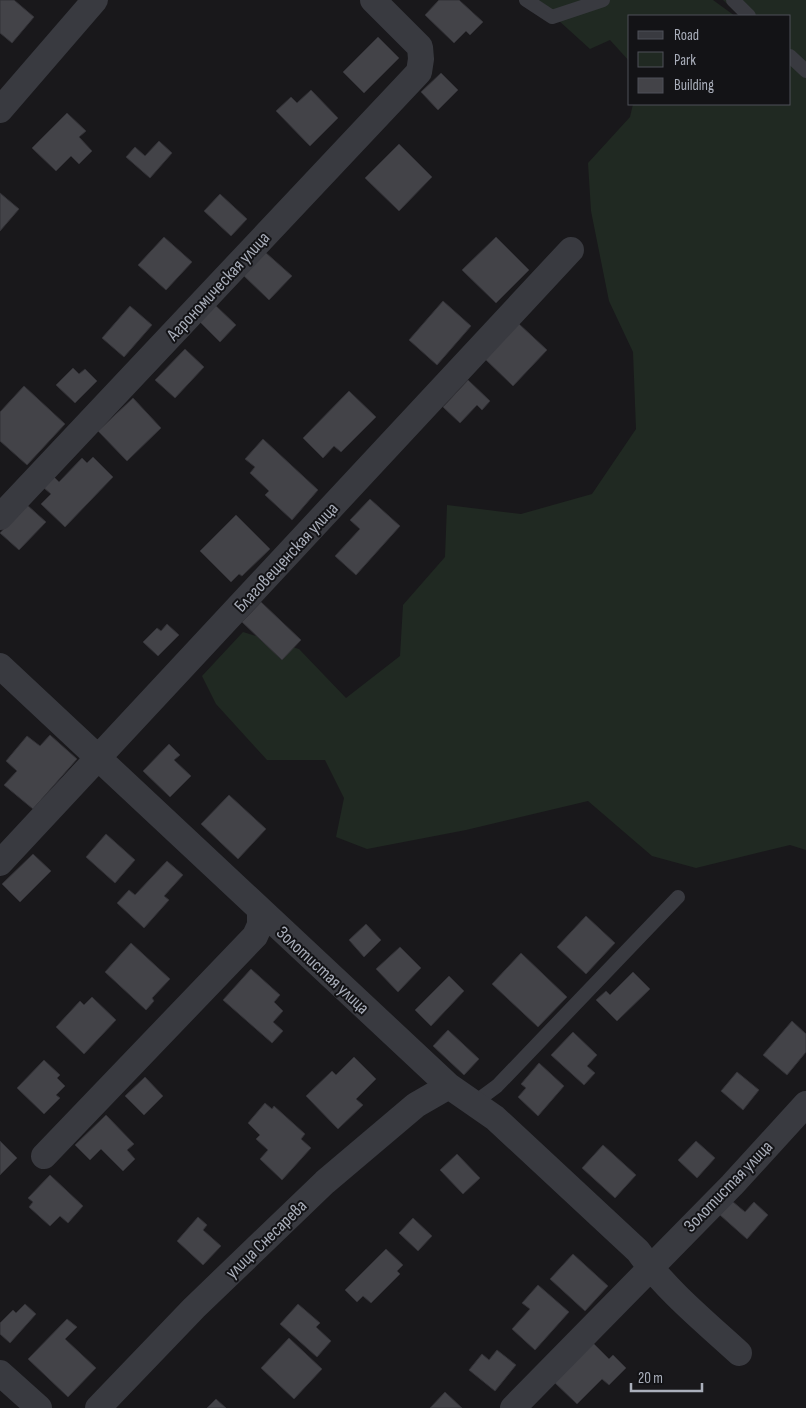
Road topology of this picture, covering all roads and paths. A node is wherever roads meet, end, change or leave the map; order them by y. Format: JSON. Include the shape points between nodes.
{"nodes":[{"id":1,"x":95,"y":0,"type":"edge"},
{"id":2,"x":373,"y":0,"type":"edge"},
{"id":3,"x":526,"y":0,"type":"edge"},
{"id":4,"x":602,"y":0,"type":"edge"},
{"id":5,"x":733,"y":0,"type":"edge"},
{"id":6,"x":749,"y":15,"type":"edge"},
{"id":7,"x":791,"y":57,"type":"edge"},
{"id":8,"x":806,"y":71,"type":"edge"},
{"id":9,"x":0,"y":110,"type":"edge"},
{"id":10,"x":570,"y":250,"type":"dead end"},
{"id":11,"x":0,"y":517,"type":"edge"},
{"id":12,"x":0,"y":666,"type":"edge"},
{"id":13,"x":99,"y":758,"type":"junction"},
{"id":14,"x":0,"y":863,"type":"edge"},
{"id":15,"x":678,"y":897,"type":"dead end"},
{"id":16,"x":260,"y":910,"type":"junction"},
{"id":17,"x":449,"y":1086,"type":"junction"},
{"id":18,"x":474,"y":1103,"type":"junction"},
{"id":19,"x":806,"y":1104,"type":"edge"},
{"id":20,"x":44,"y":1156,"type":"dead end"},
{"id":21,"x":650,"y":1268,"type":"junction"},
{"id":22,"x":739,"y":1353,"type":"dead end"},
{"id":23,"x":0,"y":1372,"type":"edge"},
{"id":24,"x":39,"y":1408,"type":"edge"},
{"id":25,"x":98,"y":1408,"type":"edge"},
{"id":26,"x":513,"y":1408,"type":"edge"}],
"edges":[{"from":1,"to":9,"type":"street"},
{"from":2,"to":11,"type":"street","name":"Агрономическая улица","via":[[420,47],[418,72]]},
{"from":3,"to":4,"type":"lane","via":[[552,17]]},
{"from":5,"to":6,"type":"lane"},
{"from":7,"to":8,"type":"lane"},
{"from":10,"to":13,"type":"street","name":"Благовещенская улица"},
{"from":12,"to":13,"type":"street","name":"Золотистая улица"},
{"from":13,"to":14,"type":"street","name":"Благовещенская улица"},
{"from":13,"to":16,"type":"street","name":"Золотистая улица"},
{"from":15,"to":18,"type":"lane","via":[[504,1079]]},
{"from":16,"to":17,"type":"street","name":"Золотистая улица"},
{"from":16,"to":20,"type":"street","via":[[260,925],[254,936]]},
{"from":17,"to":18,"type":"street","name":"Золотистая улица"},
{"from":17,"to":25,"type":"street","name":"улица Снесарева","via":[[416,1105],[325,1182],[194,1308]]},
{"from":18,"to":21,"type":"street","name":"Золотистая улица","via":[[495,1118],[638,1251]]},
{"from":19,"to":21,"type":"street","name":"Золотистая улица"},
{"from":21,"to":22,"type":"street","name":"Золотистая улица"},
{"from":21,"to":26,"type":"street"},
{"from":23,"to":24,"type":"street"}]}
